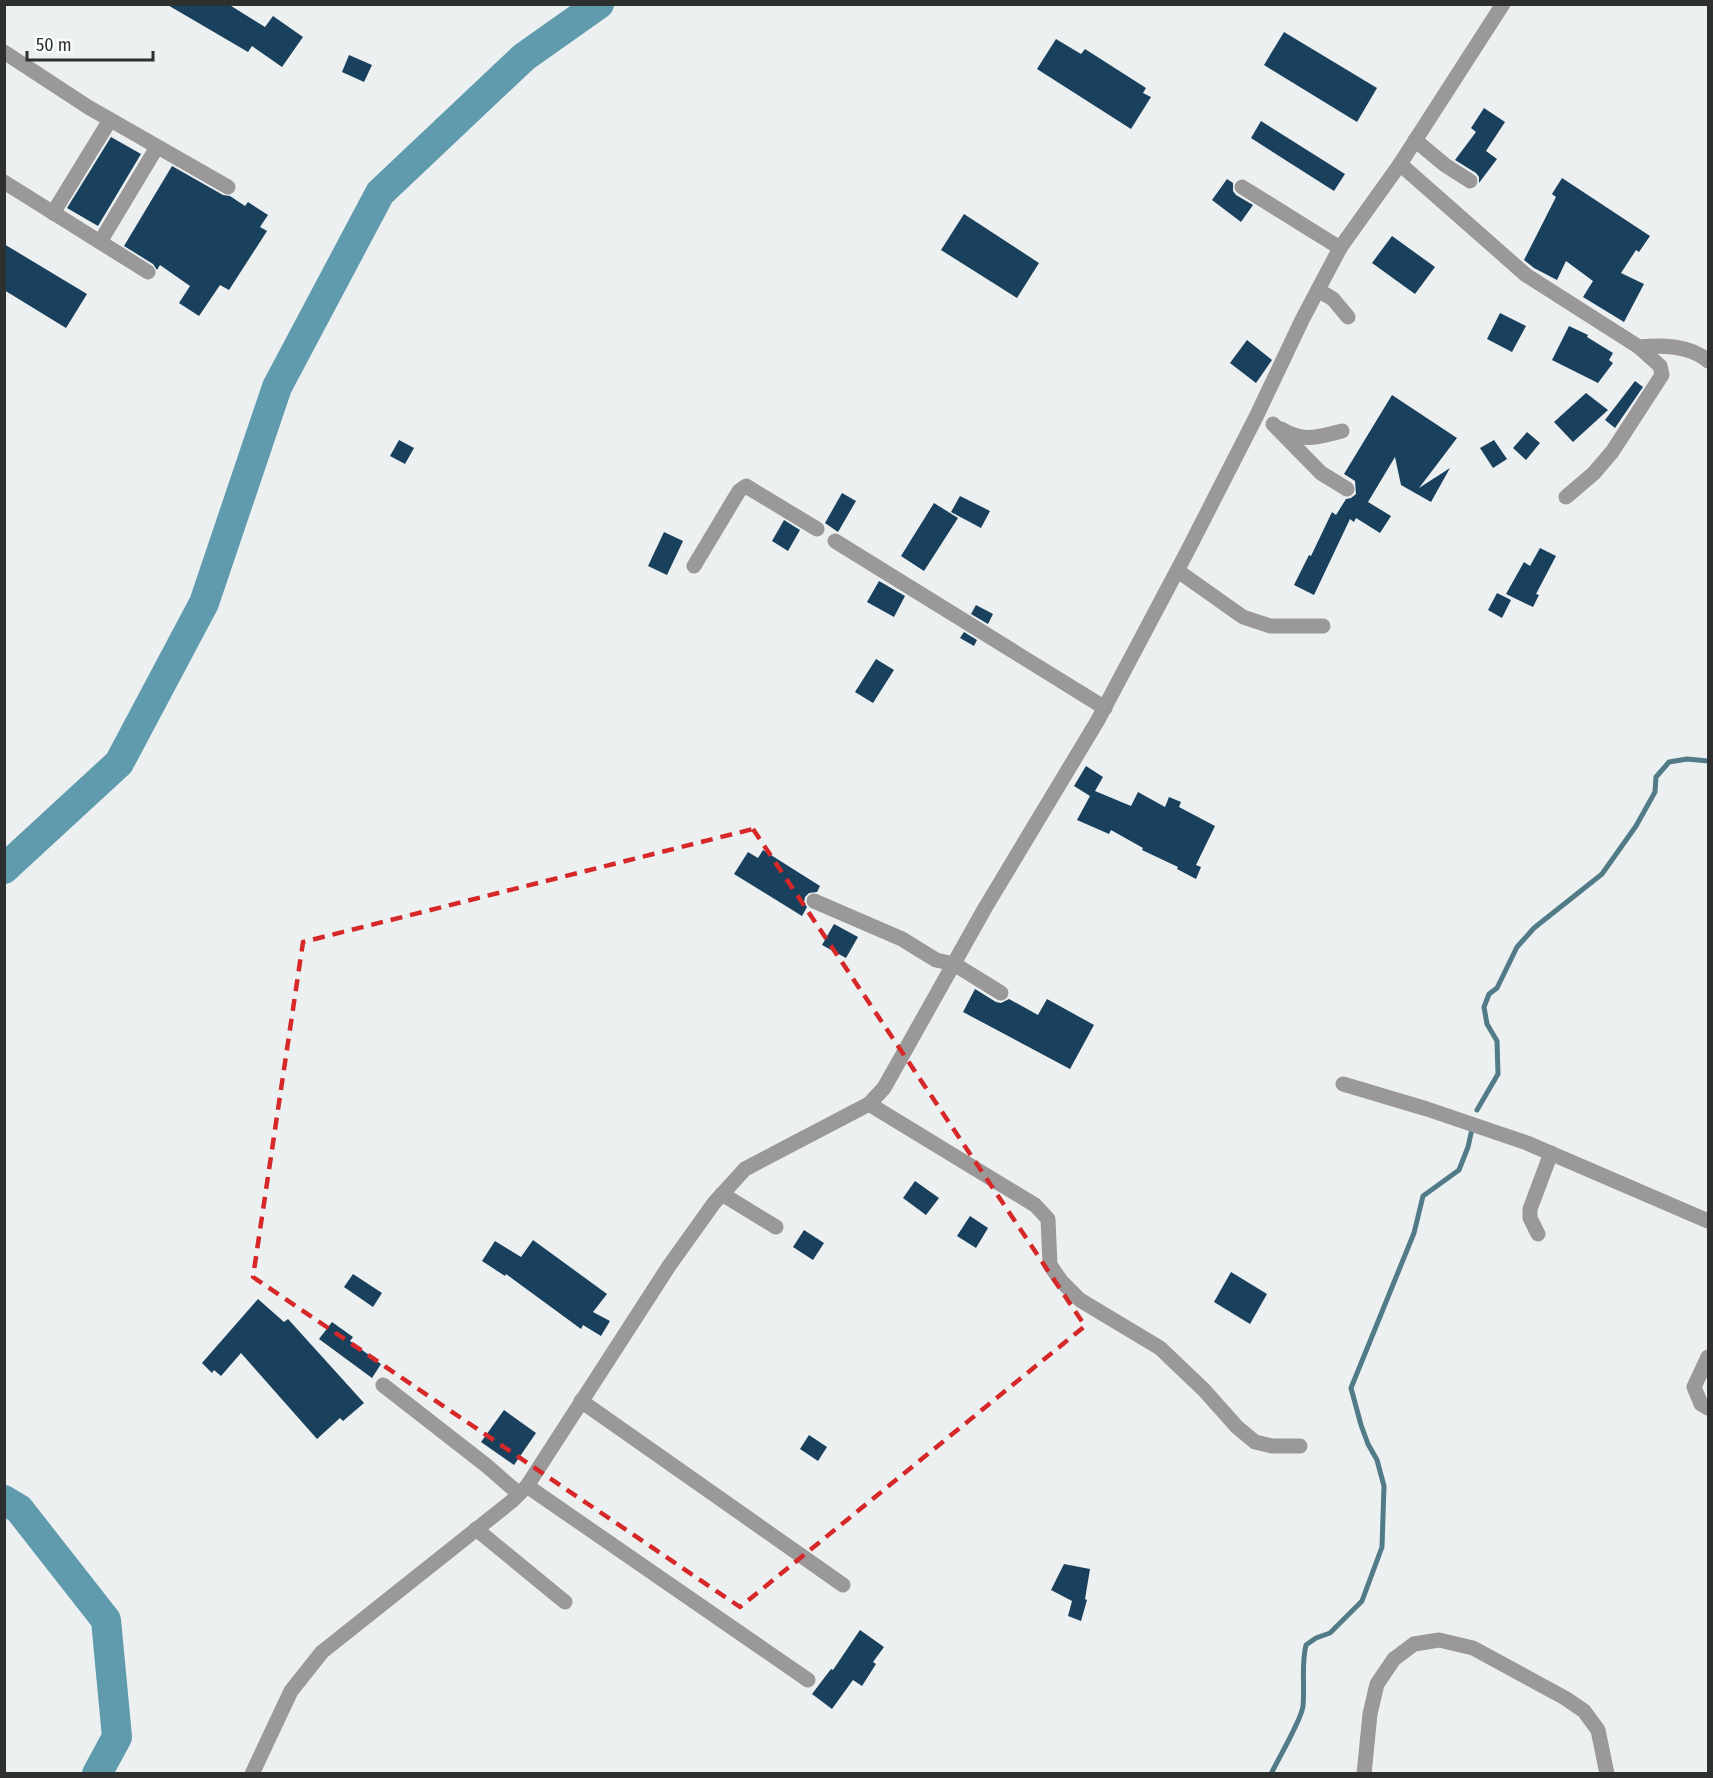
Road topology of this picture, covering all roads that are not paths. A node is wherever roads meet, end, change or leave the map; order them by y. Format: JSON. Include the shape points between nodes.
{"nodes":[{"id":1,"x":1503,"y":4,"type":"edge"},
{"id":2,"x":4,"y":52,"type":"edge"},
{"id":3,"x":110,"y":120,"type":"junction"},
{"id":4,"x":1415,"y":140,"type":"junction"},
{"id":5,"x":157,"y":147,"type":"junction"},
{"id":6,"x":1400,"y":164,"type":"junction"},
{"id":7,"x":1470,"y":181,"type":"dead end"},
{"id":8,"x":4,"y":182,"type":"edge"},
{"id":9,"x":228,"y":187,"type":"dead end"},
{"id":10,"x":1242,"y":187,"type":"dead end"},
{"id":11,"x":53,"y":213,"type":"junction"},
{"id":12,"x":100,"y":242,"type":"junction"},
{"id":13,"x":1340,"y":248,"type":"junction"},
{"id":14,"x":148,"y":272,"type":"dead end"},
{"id":15,"x":1318,"y":290,"type":"junction"},
{"id":16,"x":1348,"y":317,"type":"dead end"},
{"id":17,"x":1640,"y":347,"type":"junction"},
{"id":18,"x":1708,"y":361,"type":"edge"},
{"id":19,"x":1257,"y":415,"type":"junction"},
{"id":20,"x":1273,"y":424,"type":"junction"},
{"id":21,"x":1342,"y":431,"type":"dead end"},
{"id":22,"x":1347,"y":489,"type":"dead end"},
{"id":23,"x":1566,"y":497,"type":"dead end"},
{"id":24,"x":817,"y":529,"type":"dead end"},
{"id":25,"x":835,"y":541,"type":"dead end"},
{"id":26,"x":694,"y":566,"type":"dead end"},
{"id":27,"x":1178,"y":571,"type":"junction"},
{"id":28,"x":1323,"y":626,"type":"dead end"},
{"id":29,"x":1105,"y":708,"type":"junction"},
{"id":30,"x":814,"y":901,"type":"dead end"},
{"id":31,"x":954,"y":964,"type":"junction"},
{"id":32,"x":1001,"y":993,"type":"dead end"},
{"id":33,"x":1343,"y":1084,"type":"dead end"},
{"id":34,"x":869,"y":1104,"type":"junction"},
{"id":35,"x":1551,"y":1153,"type":"junction"},
{"id":36,"x":722,"y":1194,"type":"junction"},
{"id":37,"x":1708,"y":1221,"type":"edge"},
{"id":38,"x":776,"y":1227,"type":"dead end"},
{"id":39,"x":1538,"y":1234,"type":"dead end"},
{"id":40,"x":1708,"y":1357,"type":"edge"},
{"id":41,"x":382,"y":1385,"type":"dead end"},
{"id":42,"x":581,"y":1401,"type":"junction"},
{"id":43,"x":1708,"y":1408,"type":"edge"},
{"id":44,"x":1300,"y":1446,"type":"dead end"},
{"id":45,"x":523,"y":1490,"type":"junction"},
{"id":46,"x":476,"y":1529,"type":"junction"},
{"id":47,"x":843,"y":1585,"type":"dead end"},
{"id":48,"x":565,"y":1602,"type":"dead end"},
{"id":49,"x":808,"y":1680,"type":"dead end"},
{"id":50,"x":252,"y":1773,"type":"edge"},
{"id":51,"x":1364,"y":1773,"type":"edge"},
{"id":52,"x":1607,"y":1773,"type":"edge"}],
"edges":[{"from":1,"to":4,"type":"street"},
{"from":2,"to":3,"type":"street"},
{"from":3,"to":5,"type":"street"},
{"from":3,"to":11,"type":"street"},
{"from":4,"to":6,"type":"street"},
{"from":4,"to":7,"type":"street"},
{"from":5,"to":9,"type":"street"},
{"from":5,"to":12,"type":"street"},
{"from":6,"to":13,"type":"street"},
{"from":6,"to":17,"type":"street","via":[[1526,274]]},
{"from":8,"to":11,"type":"street"},
{"from":10,"to":13,"type":"street"},
{"from":11,"to":12,"type":"street"},
{"from":12,"to":14,"type":"street"},
{"from":13,"to":15,"type":"street"},
{"from":15,"to":16,"type":"street","via":[[1333,299]]},
{"from":15,"to":19,"type":"street"},
{"from":17,"to":18,"type":"street","via":[[1661,345],[1688,350]]},
{"from":17,"to":23,"type":"street","via":[[1660,366],[1662,375],[1612,452]]},
{"from":19,"to":20,"type":"street"},
{"from":19,"to":27,"type":"street"},
{"from":20,"to":21,"type":"street","via":[[1289,434],[1309,439]]},
{"from":20,"to":22,"type":"street","via":[[1321,474]]},
{"from":24,"to":26,"type":"street","via":[[746,486],[738,490]]},
{"from":25,"to":29,"type":"street"},
{"from":27,"to":28,"type":"street","via":[[1243,617],[1270,626]]},
{"from":27,"to":29,"type":"street"},
{"from":29,"to":31,"type":"street"},
{"from":30,"to":31,"type":"street","via":[[902,939],[936,960]]},
{"from":31,"to":32,"type":"street"},
{"from":31,"to":34,"type":"street","via":[[884,1088]]},
{"from":33,"to":35,"type":"street"},
{"from":34,"to":36,"type":"street","via":[[745,1169]]},
{"from":34,"to":44,"type":"street","via":[[1035,1205],[1048,1219],[1050,1265],[1061,1281],[1080,1300],[1160,1348],[1255,1442]]},
{"from":35,"to":37,"type":"street"},
{"from":35,"to":39,"type":"street","via":[[1530,1209]]},
{"from":36,"to":38,"type":"street"},
{"from":36,"to":42,"type":"street","via":[[669,1266]]},
{"from":40,"to":43,"type":"street","via":[[1694,1387],[1701,1404]]},
{"from":41,"to":45,"type":"street"},
{"from":42,"to":45,"type":"street"},
{"from":42,"to":47,"type":"street"},
{"from":45,"to":46,"type":"street"},
{"from":45,"to":49,"type":"street"},
{"from":46,"to":48,"type":"street"},
{"from":46,"to":50,"type":"street","via":[[322,1652],[291,1691]]},
{"from":51,"to":52,"type":"street","via":[[1377,1684],[1394,1659],[1414,1644],[1439,1640],[1473,1648],[1584,1711],[1598,1730]]}]}
